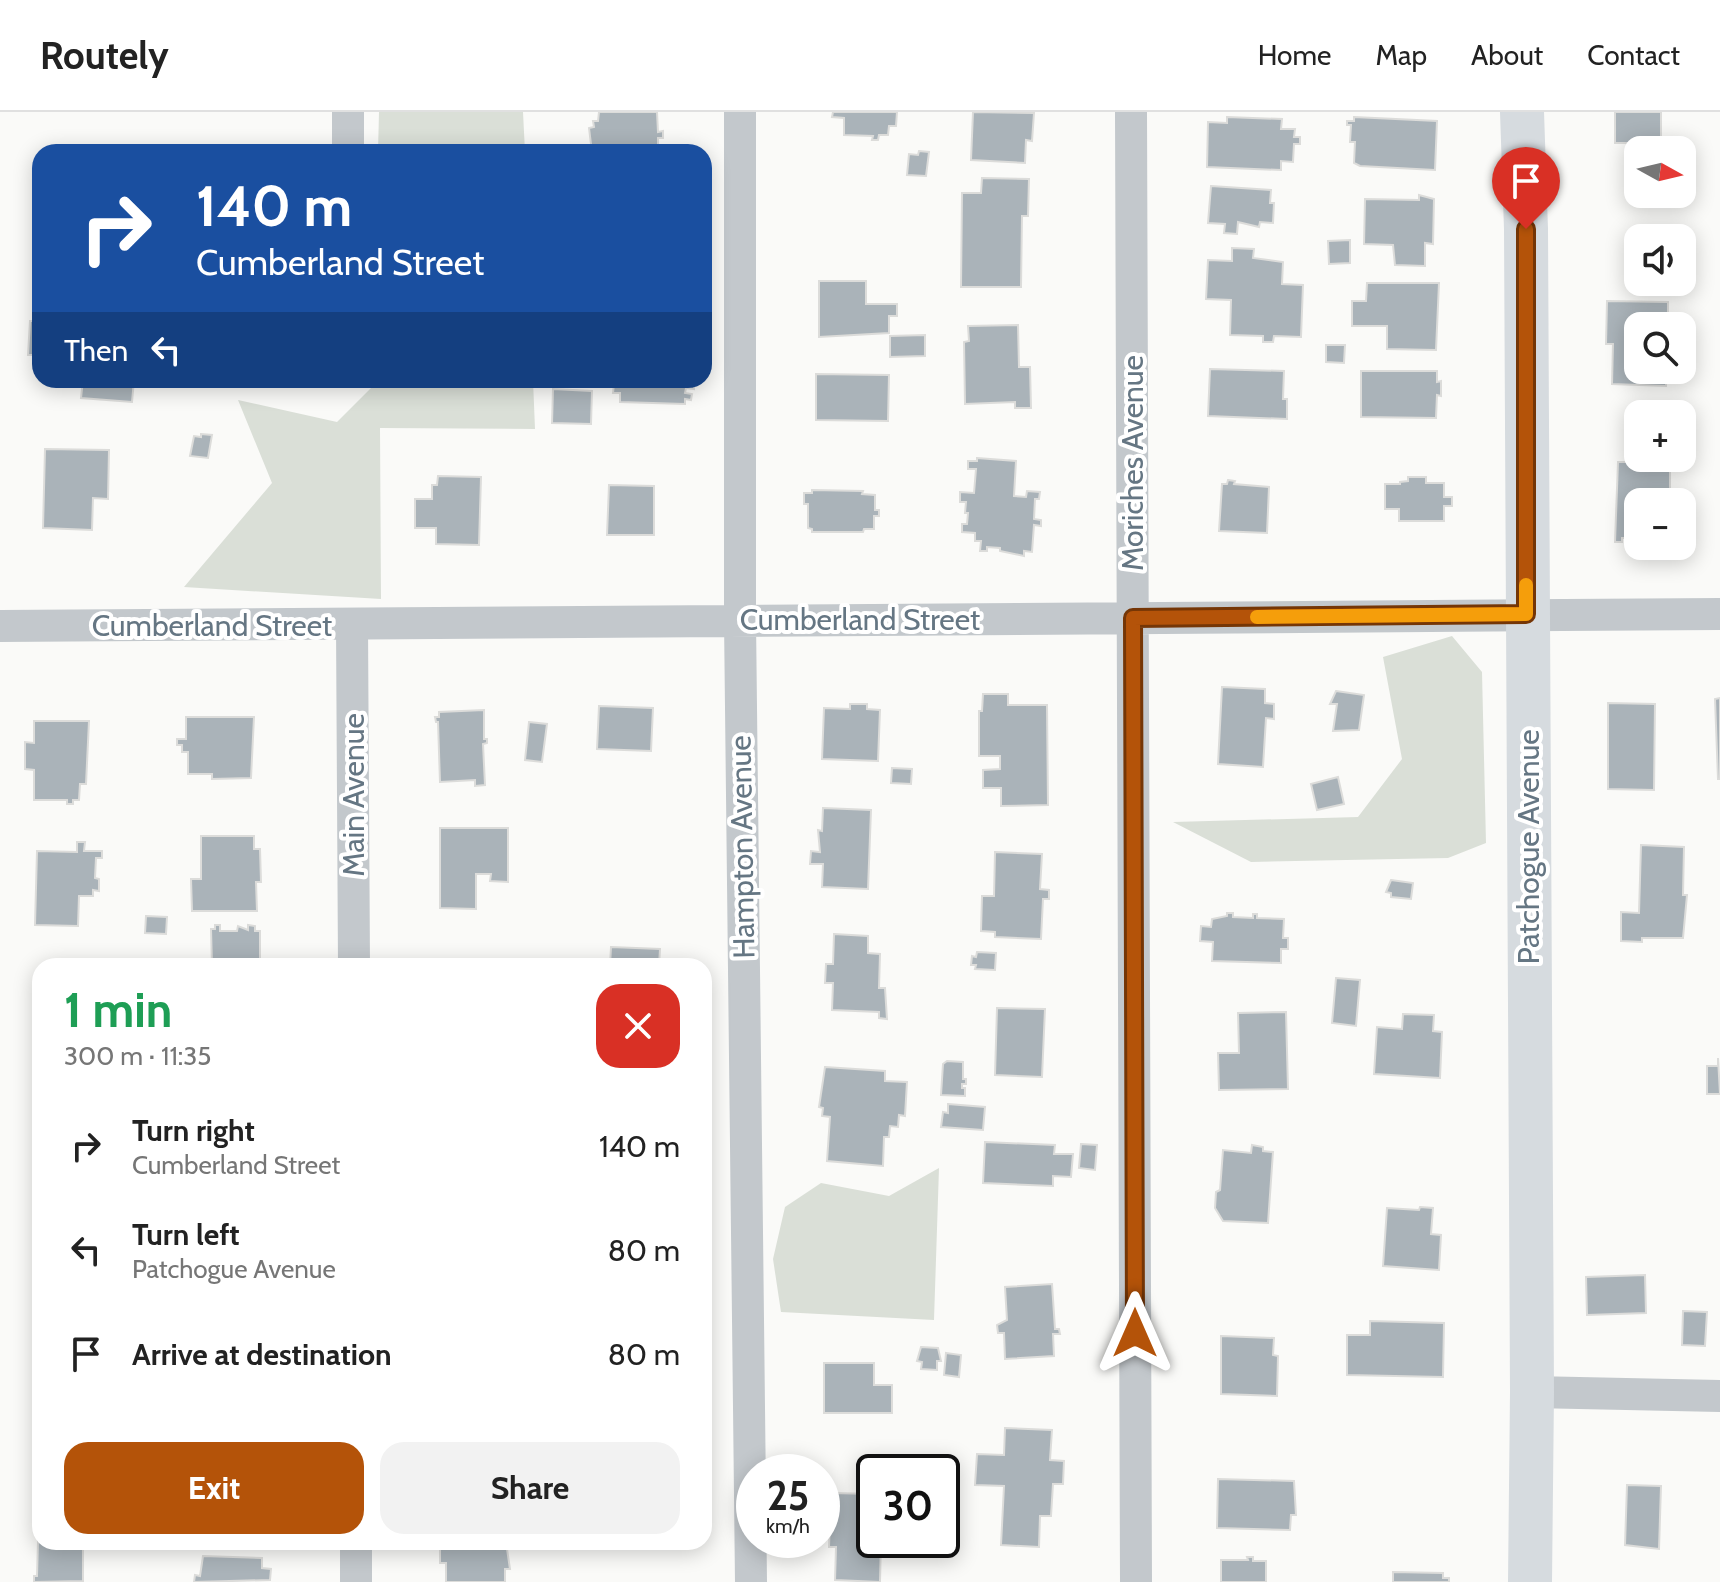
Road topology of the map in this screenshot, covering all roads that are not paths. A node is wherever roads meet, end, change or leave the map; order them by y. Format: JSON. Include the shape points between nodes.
{"nodes":[{"id":1,"x":348,"y":112,"type":"edge"},
{"id":2,"x":740,"y":112,"type":"edge"},
{"id":3,"x":1131,"y":112,"type":"edge"},
{"id":4,"x":1522,"y":112,"type":"edge"},
{"id":5,"x":348,"y":144,"type":"edge"},
{"id":6,"x":1526,"y":614,"type":"junction"},
{"id":7,"x":1720,"y":614,"type":"edge"},
{"id":8,"x":1133,"y":618,"type":"junction"},
{"id":9,"x":740,"y":620,"type":"junction"},
{"id":10,"x":352,"y":624,"type":"junction"},
{"id":11,"x":0,"y":626,"type":"edge"},
{"id":12,"x":354,"y":958,"type":"edge"},
{"id":13,"x":1532,"y":1392,"type":"junction"},
{"id":14,"x":1720,"y":1396,"type":"edge"},
{"id":15,"x":356,"y":1550,"type":"edge"},
{"id":16,"x":356,"y":1582,"type":"edge"},
{"id":17,"x":751,"y":1582,"type":"edge"},
{"id":18,"x":1136,"y":1582,"type":"edge"},
{"id":19,"x":1530,"y":1582,"type":"edge"}],
"edges":[{"from":1,"to":5,"type":"street"},
{"from":2,"to":9,"type":"street","name":"Hampton Avenue"},
{"from":3,"to":8,"type":"street","name":"Moriches Avenue"},
{"from":4,"to":6,"type":"street","name":"Patchogue Avenue"},
{"from":6,"to":7,"type":"street","name":"Cumberland Street"},
{"from":6,"to":8,"type":"street","name":"Cumberland Street"},
{"from":6,"to":13,"type":"street","name":"Patchogue Avenue"},
{"from":8,"to":9,"type":"street","name":"Cumberland Street"},
{"from":8,"to":18,"type":"street","name":"Moriches Avenue"},
{"from":9,"to":10,"type":"street","name":"Cumberland Street"},
{"from":9,"to":17,"type":"street","name":"Hampton Avenue"},
{"from":10,"to":11,"type":"street","name":"Cumberland Street"},
{"from":10,"to":12,"type":"street","name":"Main Avenue"},
{"from":13,"to":14,"type":"street"},
{"from":13,"to":19,"type":"street","name":"Patchogue Avenue"},
{"from":15,"to":16,"type":"street"}]}
